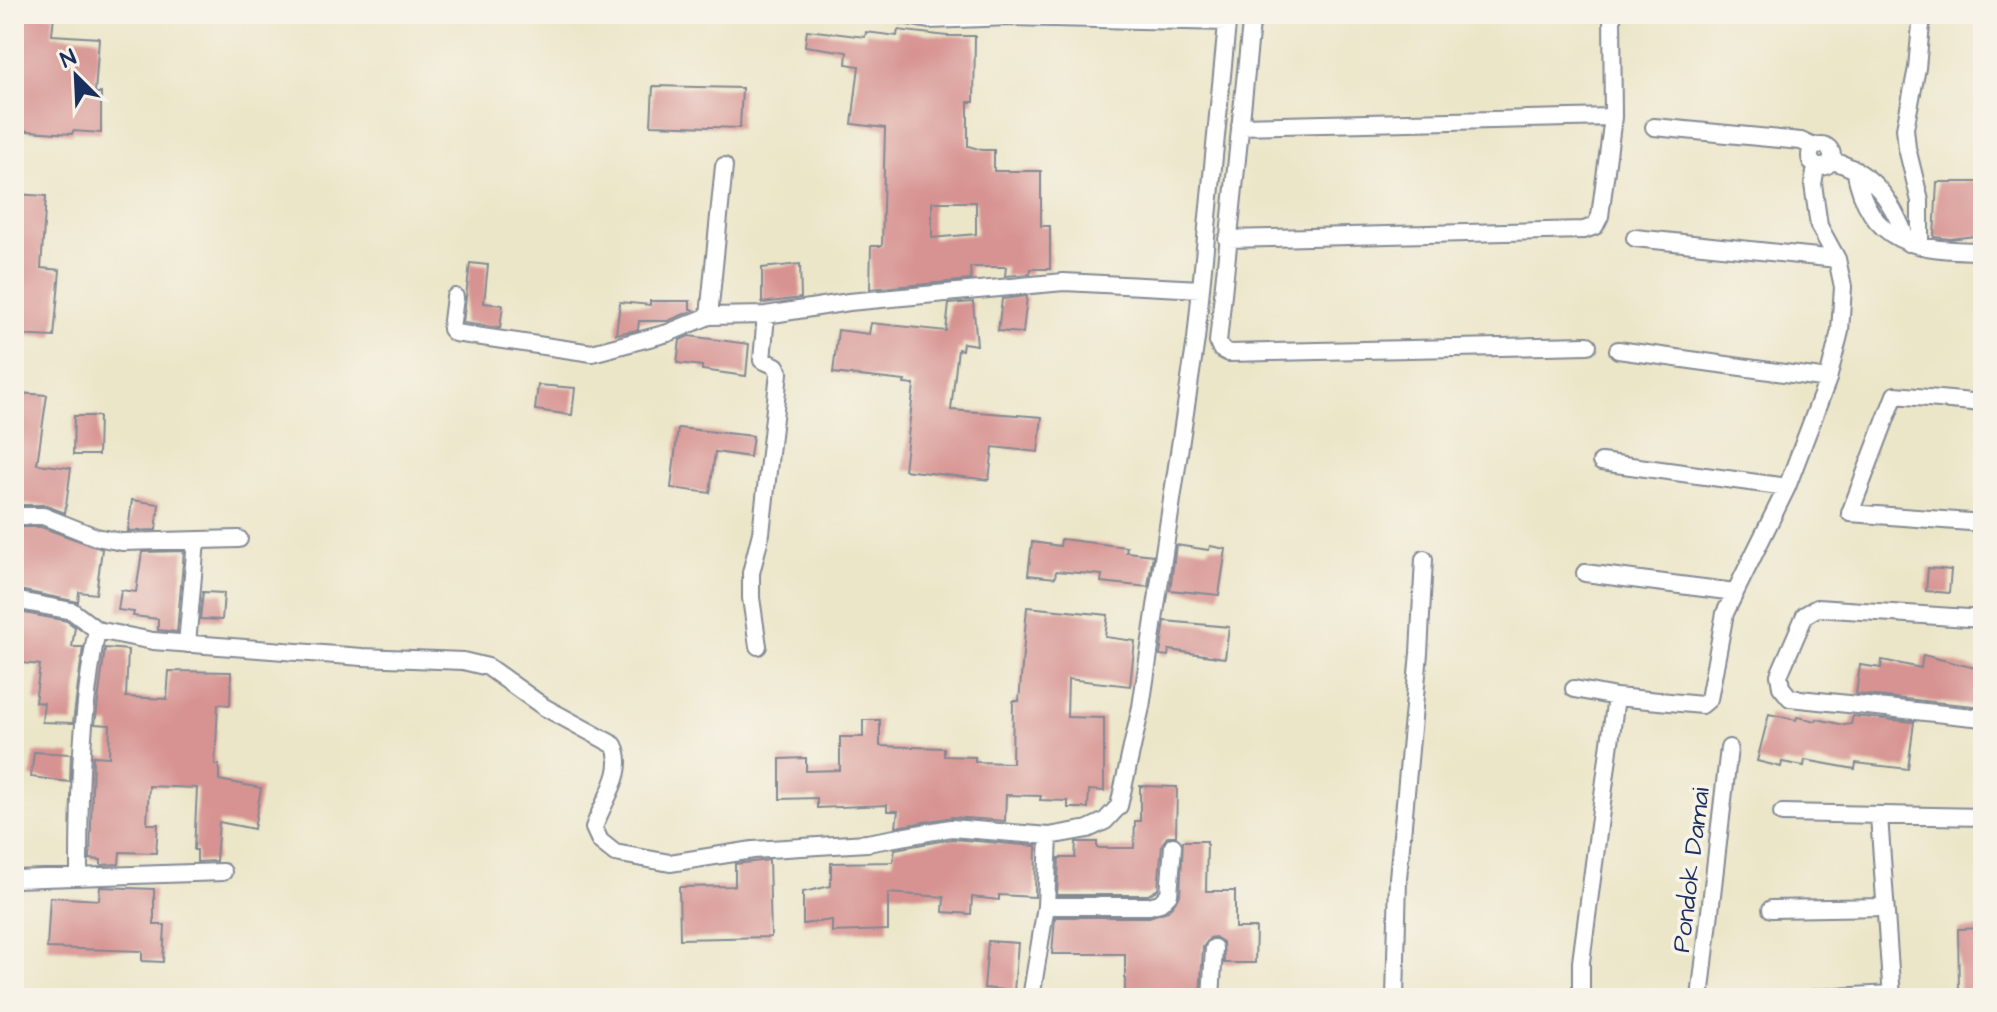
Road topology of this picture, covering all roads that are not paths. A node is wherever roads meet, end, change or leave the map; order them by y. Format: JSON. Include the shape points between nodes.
{"nodes":[{"id":1,"x":897,"y":14,"type":"edge"},
{"id":2,"x":1282,"y":14,"type":"edge"},
{"id":3,"x":1612,"y":14,"type":"edge"},
{"id":4,"x":1922,"y":14,"type":"edge"},
{"id":5,"x":1252,"y":15,"type":"edge"},
{"id":6,"x":1228,"y":18,"type":"edge"},
{"id":7,"x":1613,"y":117,"type":"junction"},
{"id":8,"x":1240,"y":126,"type":"junction"},
{"id":9,"x":1654,"y":127,"type":"dead end"},
{"id":10,"x":1824,"y":164,"type":"junction"},
{"id":11,"x":724,"y":166,"type":"dead end"},
{"id":12,"x":1215,"y":167,"type":"junction"},
{"id":13,"x":1235,"y":168,"type":"junction"},
{"id":14,"x":1635,"y":238,"type":"dead end"},
{"id":15,"x":1227,"y":239,"type":"junction"},
{"id":16,"x":1914,"y":244,"type":"junction"},
{"id":17,"x":1983,"y":251,"type":"edge"},
{"id":18,"x":1837,"y":259,"type":"junction"},
{"id":19,"x":1201,"y":289,"type":"junction"},
{"id":20,"x":455,"y":297,"type":"dead end"},
{"id":21,"x":766,"y":315,"type":"junction"},
{"id":22,"x":709,"y":316,"type":"junction"},
{"id":23,"x":1588,"y":345,"type":"dead end"},
{"id":24,"x":1618,"y":350,"type":"dead end"},
{"id":25,"x":1828,"y":379,"type":"junction"},
{"id":26,"x":1983,"y":403,"type":"edge"},
{"id":27,"x":1601,"y":462,"type":"dead end"},
{"id":28,"x":1787,"y":487,"type":"junction"},
{"id":29,"x":14,"y":516,"type":"edge"},
{"id":30,"x":1983,"y":523,"type":"edge"},
{"id":31,"x":239,"y":539,"type":"dead end"},
{"id":32,"x":196,"y":541,"type":"junction"},
{"id":33,"x":1424,"y":559,"type":"dead end"},
{"id":34,"x":1585,"y":573,"type":"dead end"},
{"id":35,"x":1735,"y":592,"type":"junction"},
{"id":36,"x":14,"y":600,"type":"edge"},
{"id":37,"x":1983,"y":619,"type":"edge"},
{"id":38,"x":97,"y":630,"type":"junction"},
{"id":39,"x":187,"y":644,"type":"junction"},
{"id":40,"x":758,"y":646,"type":"dead end"},
{"id":41,"x":1574,"y":689,"type":"dead end"},
{"id":42,"x":1616,"y":697,"type":"junction"},
{"id":43,"x":1983,"y":718,"type":"edge"},
{"id":44,"x":1729,"y":748,"type":"dead end"},
{"id":45,"x":1782,"y":813,"type":"dead end"},
{"id":46,"x":1879,"y":816,"type":"junction"},
{"id":47,"x":1983,"y":817,"type":"edge"},
{"id":48,"x":1049,"y":836,"type":"junction"},
{"id":49,"x":1173,"y":846,"type":"dead end"},
{"id":50,"x":223,"y":872,"type":"dead end"},
{"id":51,"x":79,"y":875,"type":"junction"},
{"id":52,"x":14,"y":879,"type":"edge"},
{"id":53,"x":1046,"y":906,"type":"junction"},
{"id":54,"x":1885,"y":907,"type":"junction"},
{"id":55,"x":1771,"y":909,"type":"dead end"},
{"id":56,"x":1214,"y":948,"type":"dead end"},
{"id":57,"x":1892,"y":996,"type":"edge"},
{"id":58,"x":1031,"y":998,"type":"edge"},
{"id":59,"x":1211,"y":998,"type":"edge"},
{"id":60,"x":1395,"y":998,"type":"edge"},
{"id":61,"x":1581,"y":998,"type":"edge"},
{"id":62,"x":1700,"y":998,"type":"edge"},
{"id":63,"x":1816,"y":998,"type":"edge"}],
"edges":[{"from":1,"to":6,"type":"street","via":[[929,20]]},
{"from":2,"to":5,"type":"street"},
{"from":3,"to":7,"type":"street"},
{"from":4,"to":16,"type":"street","via":[[1905,128],[1920,201]]},
{"from":5,"to":8,"type":"street"},
{"from":6,"to":12,"type":"street"},
{"from":7,"to":8,"type":"street"},
{"from":7,"to":15,"type":"street","via":[[1600,216],[1595,226],[1584,230]]},
{"from":8,"to":13,"type":"street"},
{"from":9,"to":10,"type":"street","via":[[1801,141],[1814,147],[1809,157]]},
{"from":10,"to":16,"type":"street","via":[[1855,169],[1880,225],[1890,236]]},
{"from":10,"to":18,"type":"street","via":[[1813,184],[1815,207]]},
{"from":11,"to":22,"type":"street"},
{"from":12,"to":13,"type":"street"},
{"from":12,"to":19,"type":"street"},
{"from":13,"to":15,"type":"street"},
{"from":14,"to":18,"type":"street"},
{"from":15,"to":23,"type":"street","via":[[1218,342],[1229,353]]},
{"from":16,"to":17,"type":"street","via":[[1943,251]]},
{"from":18,"to":25,"type":"street","via":[[1843,287],[1840,331]]},
{"from":19,"to":21,"type":"street","via":[[1064,282]]},
{"from":19,"to":48,"type":"street","via":[[1141,707],[1119,806],[1088,829]]},
{"from":20,"to":22,"type":"street","via":[[450,325],[455,333],[592,353]]},
{"from":21,"to":22,"type":"street"},
{"from":21,"to":40,"type":"street","via":[[761,356],[779,373],[761,533],[751,573]]},
{"from":24,"to":25,"type":"street"},
{"from":25,"to":28,"type":"street"},
{"from":26,"to":30,"type":"street","via":[[1895,395],[1850,513]]},
{"from":27,"to":28,"type":"street"},
{"from":28,"to":35,"type":"street"},
{"from":29,"to":32,"type":"street","via":[[43,516],[122,542]]},
{"from":31,"to":32,"type":"street"},
{"from":32,"to":39,"type":"street"},
{"from":33,"to":60,"type":"street","via":[[1398,878]]},
{"from":34,"to":35,"type":"street"},
{"from":35,"to":42,"type":"street","via":[[1725,613],[1709,699],[1702,705]]},
{"from":36,"to":38,"type":"street","via":[[72,611]]},
{"from":37,"to":43,"type":"street","via":[[1817,608],[1805,615],[1779,675],[1790,698]]},
{"from":38,"to":39,"type":"street"},
{"from":38,"to":51,"type":"street","via":[[79,799]]},
{"from":39,"to":48,"type":"street","via":[[463,661],[488,667],[544,707],[614,745],[619,768],[594,828],[615,853],[632,858],[670,863],[753,850],[867,843],[951,828]]},
{"from":41,"to":42,"type":"street"},
{"from":42,"to":61,"type":"street","via":[[1581,962]]},
{"from":44,"to":62,"type":"street","name":"Pondok Damai"},
{"from":45,"to":46,"type":"street"},
{"from":46,"to":47,"type":"street"},
{"from":46,"to":54,"type":"street"},
{"from":48,"to":53,"type":"street"},
{"from":49,"to":53,"type":"street","via":[[1169,894],[1160,903]]},
{"from":50,"to":51,"type":"street"},
{"from":51,"to":52,"type":"street"},
{"from":53,"to":58,"type":"street"},
{"from":54,"to":55,"type":"street"},
{"from":54,"to":57,"type":"street"},
{"from":56,"to":59,"type":"street"},
{"from":57,"to":63,"type":"street"}]}
